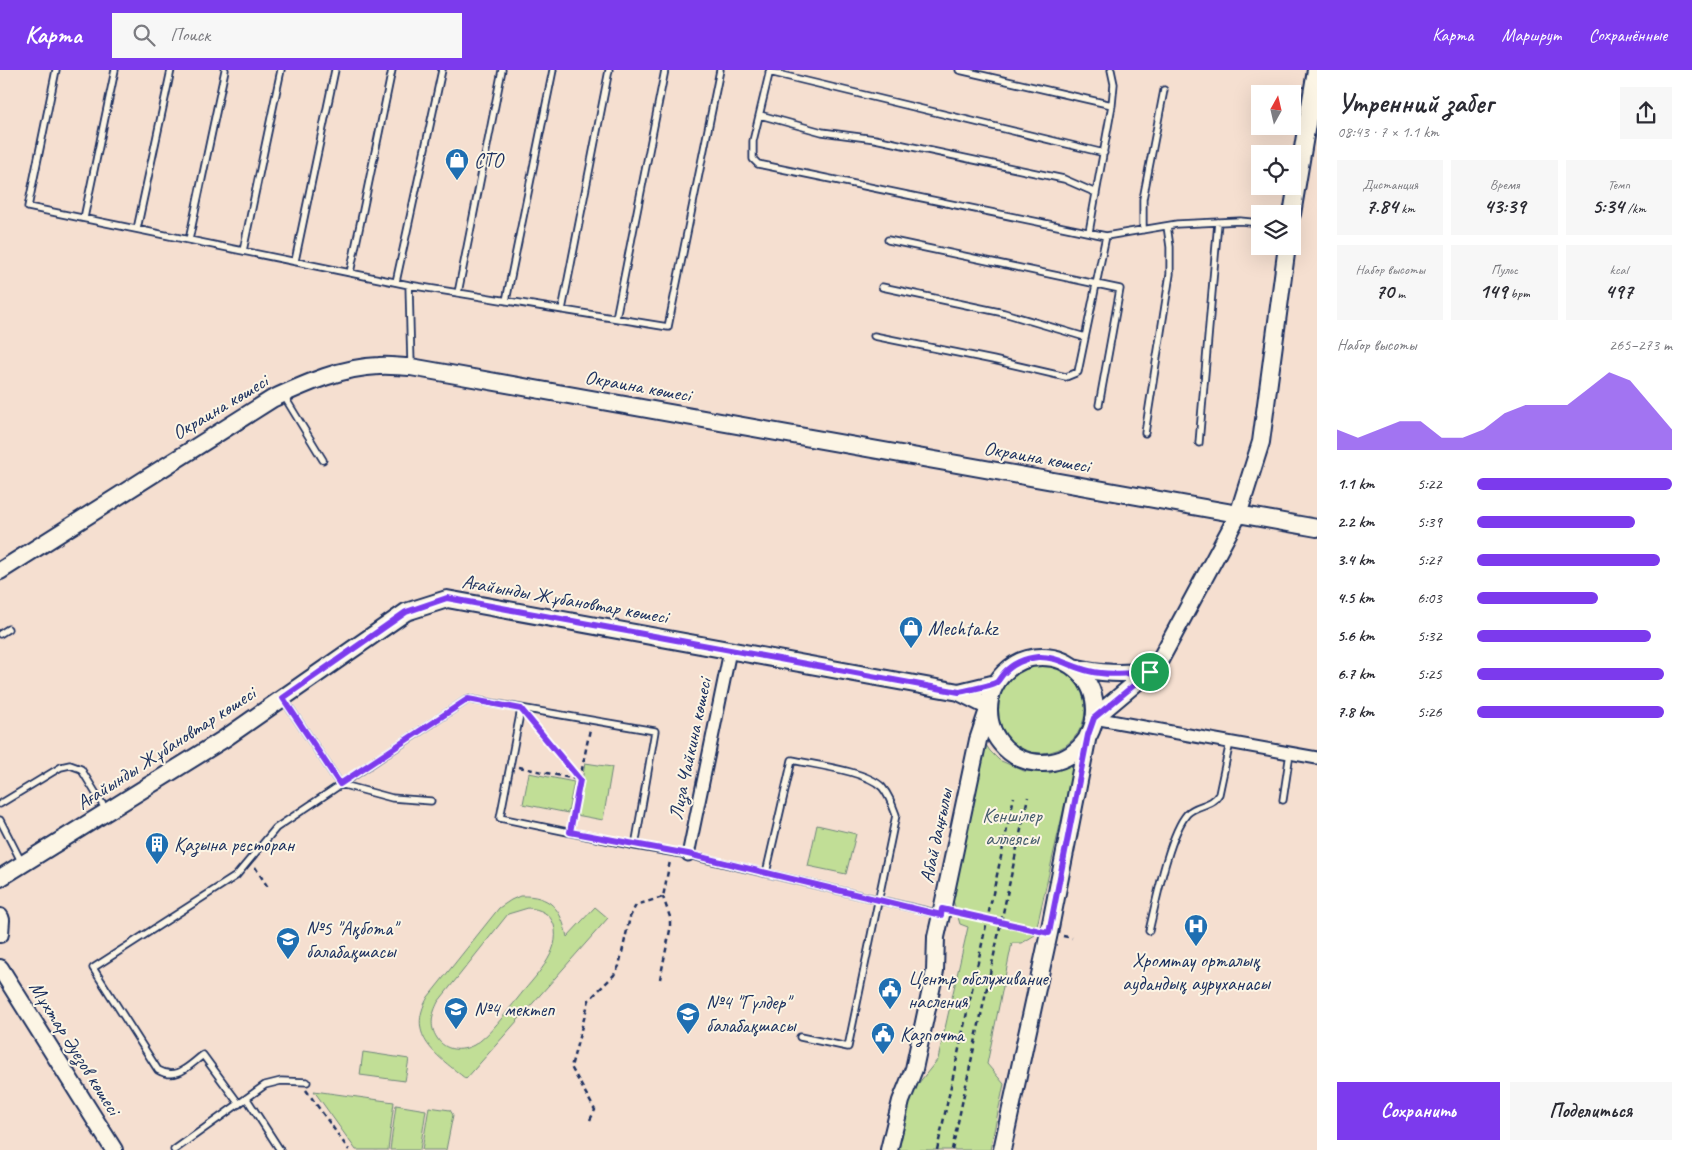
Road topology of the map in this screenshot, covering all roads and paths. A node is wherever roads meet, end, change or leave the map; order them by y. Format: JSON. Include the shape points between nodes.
{"nodes":[{"id":1,"x":56,"y":70,"type":"edge"},
{"id":2,"x":115,"y":70,"type":"edge"},
{"id":3,"x":171,"y":70,"type":"edge"},
{"id":4,"x":225,"y":70,"type":"edge"},
{"id":5,"x":281,"y":70,"type":"edge"},
{"id":6,"x":335,"y":70,"type":"edge"},
{"id":7,"x":392,"y":70,"type":"edge"},
{"id":8,"x":442,"y":70,"type":"edge"},
{"id":9,"x":502,"y":70,"type":"edge"},
{"id":10,"x":553,"y":70,"type":"edge"},
{"id":11,"x":609,"y":70,"type":"edge"},
{"id":12,"x":665,"y":70,"type":"edge"},
{"id":13,"x":720,"y":70,"type":"edge"},
{"id":14,"x":959,"y":70,"type":"edge"},
{"id":15,"x":1111,"y":70,"type":"edge"},
{"id":16,"x":770,"y":71,"type":"edge"},
{"id":17,"x":1316,"y":73,"type":"edge"},
{"id":18,"x":1164,"y":90,"type":"dead end"},
{"id":19,"x":1112,"y":105,"type":"junction"},
{"id":20,"x":760,"y":116,"type":"junction"},
{"id":21,"x":1104,"y":153,"type":"junction"},
{"id":22,"x":1096,"y":193,"type":"junction"},
{"id":23,"x":1294,"y":205,"type":"edge"},
{"id":24,"x":84,"y":218,"type":"junction"},
{"id":25,"x":1218,"y":222,"type":"junction"},
{"id":26,"x":1251,"y":222,"type":"edge"},
{"id":27,"x":1167,"y":226,"type":"junction"},
{"id":28,"x":137,"y":229,"type":"junction"},
{"id":29,"x":1142,"y":230,"type":"junction"},
{"id":30,"x":1089,"y":232,"type":"junction"},
{"id":31,"x":1106,"y":236,"type":"junction"},
{"id":32,"x":189,"y":240,"type":"junction"},
{"id":33,"x":888,"y":240,"type":"dead end"},
{"id":34,"x":243,"y":251,"type":"junction"},
{"id":35,"x":1287,"y":255,"type":"edge"},
{"id":36,"x":295,"y":261,"type":"junction"},
{"id":37,"x":350,"y":273,"type":"junction"},
{"id":38,"x":396,"y":282,"type":"junction"},
{"id":39,"x":1096,"y":284,"type":"junction"},
{"id":40,"x":409,"y":285,"type":"junction"},
{"id":41,"x":882,"y":287,"type":"dead end"},
{"id":42,"x":458,"y":293,"type":"junction"},
{"id":43,"x":506,"y":301,"type":"junction"},
{"id":44,"x":562,"y":310,"type":"junction"},
{"id":45,"x":616,"y":318,"type":"junction"},
{"id":46,"x":874,"y":336,"type":"dead end"},
{"id":47,"x":1085,"y":338,"type":"junction"},
{"id":48,"x":411,"y":367,"type":"junction"},
{"id":49,"x":283,"y":394,"type":"junction"},
{"id":50,"x":1099,"y":405,"type":"dead end"},
{"id":51,"x":1145,"y":433,"type":"dead end"},
{"id":52,"x":1199,"y":443,"type":"dead end"},
{"id":53,"x":323,"y":460,"type":"dead end"},
{"id":54,"x":1238,"y":515,"type":"junction"},
{"id":55,"x":1317,"y":528,"type":"edge"},
{"id":56,"x":0,"y":571,"type":"edge"},
{"id":57,"x":8,"y":629,"type":"dead end"},
{"id":58,"x":0,"y":634,"type":"edge"},
{"id":59,"x":730,"y":651,"type":"junction"},
{"id":60,"x":1072,"y":666,"type":"junction"},
{"id":61,"x":1150,"y":672,"type":"junction"},
{"id":62,"x":996,"y":683,"type":"junction"},
{"id":63,"x":959,"y":692,"type":"junction"},
{"id":64,"x":283,"y":698,"type":"junction"},
{"id":65,"x":989,"y":707,"type":"junction"},
{"id":66,"x":521,"y":709,"type":"junction"},
{"id":67,"x":1094,"y":718,"type":"junction"},
{"id":68,"x":592,"y":720,"type":"junction"},
{"id":69,"x":1088,"y":735,"type":"junction"},
{"id":70,"x":1230,"y":742,"type":"junction"},
{"id":71,"x":1290,"y":753,"type":"junction"},
{"id":72,"x":1317,"y":758,"type":"edge"},
{"id":73,"x":510,"y":765,"type":"junction"},
{"id":74,"x":580,"y":780,"type":"junction"},
{"id":75,"x":340,"y":784,"type":"junction"},
{"id":76,"x":1014,"y":797,"type":"dead end"},
{"id":77,"x":1028,"y":797,"type":"dead end"},
{"id":78,"x":1283,"y":800,"type":"dead end"},
{"id":79,"x":431,"y":801,"type":"dead end"},
{"id":80,"x":0,"y":804,"type":"edge"},
{"id":81,"x":107,"y":811,"type":"junction"},
{"id":82,"x":0,"y":820,"type":"edge"},
{"id":83,"x":570,"y":832,"type":"junction"},
{"id":84,"x":636,"y":846,"type":"junction"},
{"id":85,"x":672,"y":852,"type":"junction"},
{"id":86,"x":688,"y":854,"type":"junction"},
{"id":87,"x":250,"y":859,"type":"junction"},
{"id":88,"x":23,"y":864,"type":"junction"},
{"id":89,"x":766,"y":873,"type":"junction"},
{"id":90,"x":0,"y":878,"type":"edge"},
{"id":91,"x":269,"y":889,"type":"dead end"},
{"id":92,"x":663,"y":896,"type":"junction"},
{"id":93,"x":878,"y":900,"type":"junction"},
{"id":94,"x":942,"y":912,"type":"junction"},
{"id":95,"x":0,"y":917,"type":"edge"},
{"id":96,"x":987,"y":919,"type":"junction"},
{"id":97,"x":1001,"y":922,"type":"junction"},
{"id":98,"x":1149,"y":931,"type":"dead end"},
{"id":99,"x":1049,"y":933,"type":"junction"},
{"id":100,"x":0,"y":934,"type":"edge"},
{"id":101,"x":1072,"y":938,"type":"dead end"},
{"id":102,"x":0,"y":968,"type":"edge"},
{"id":103,"x":660,"y":979,"type":"dead end"},
{"id":104,"x":800,"y":1038,"type":"dead end"},
{"id":105,"x":300,"y":1081,"type":"junction"},
{"id":106,"x":307,"y":1082,"type":"dead end"},
{"id":107,"x":246,"y":1099,"type":"junction"},
{"id":108,"x":239,"y":1104,"type":"junction"},
{"id":109,"x":590,"y":1120,"type":"dead end"},
{"id":110,"x":114,"y":1150,"type":"edge"},
{"id":111,"x":174,"y":1150,"type":"edge"},
{"id":112,"x":280,"y":1150,"type":"edge"},
{"id":113,"x":348,"y":1150,"type":"edge"},
{"id":114,"x":890,"y":1150,"type":"edge"},
{"id":115,"x":937,"y":1150,"type":"edge"},
{"id":116,"x":952,"y":1150,"type":"edge"},
{"id":117,"x":1002,"y":1150,"type":"edge"}],
"edges":[{"from":1,"to":24,"type":"lane","via":[[28,207]]},
{"from":2,"to":24,"type":"lane"},
{"from":3,"to":28,"type":"lane"},
{"from":4,"to":32,"type":"lane"},
{"from":5,"to":34,"type":"lane"},
{"from":6,"to":36,"type":"lane"},
{"from":7,"to":37,"type":"lane"},
{"from":8,"to":38,"type":"lane"},
{"from":9,"to":42,"type":"lane"},
{"from":10,"to":43,"type":"lane"},
{"from":11,"to":44,"type":"lane"},
{"from":12,"to":45,"type":"lane"},
{"from":13,"to":45,"type":"lane","via":[[668,327]]},
{"from":14,"to":19,"type":"lane"},
{"from":15,"to":19,"type":"lane","via":[[1114,84]]},
{"from":16,"to":20,"type":"lane"},
{"from":16,"to":21,"type":"lane"},
{"from":17,"to":23,"type":"street"},
{"from":18,"to":29,"type":"lane","via":[[1143,199]]},
{"from":19,"to":21,"type":"lane"},
{"from":20,"to":22,"type":"lane","via":[[822,132],[875,139],[1064,179]]},
{"from":20,"to":30,"type":"lane","via":[[753,150],[753,160],[758,164]]},
{"from":21,"to":22,"type":"lane"},
{"from":22,"to":30,"type":"lane"},
{"from":24,"to":28,"type":"lane"},
{"from":25,"to":26,"type":"lane"},
{"from":25,"to":27,"type":"lane"},
{"from":25,"to":52,"type":"lane"},
{"from":27,"to":29,"type":"lane"},
{"from":27,"to":51,"type":"lane","via":[[1170,274]]},
{"from":28,"to":32,"type":"lane"},
{"from":29,"to":31,"type":"lane"},
{"from":30,"to":31,"type":"lane"},
{"from":31,"to":39,"type":"lane"},
{"from":32,"to":34,"type":"lane"},
{"from":33,"to":39,"type":"lane"},
{"from":34,"to":36,"type":"lane"},
{"from":35,"to":54,"type":"street","via":[[1262,442]]},
{"from":36,"to":37,"type":"lane"},
{"from":37,"to":38,"type":"lane"},
{"from":38,"to":40,"type":"lane"},
{"from":39,"to":47,"type":"lane"},
{"from":39,"to":50,"type":"lane","via":[[1120,289]]},
{"from":40,"to":42,"type":"lane"},
{"from":40,"to":48,"type":"lane"},
{"from":41,"to":47,"type":"lane","via":[[1004,313]]},
{"from":42,"to":43,"type":"lane"},
{"from":43,"to":44,"type":"lane"},
{"from":44,"to":45,"type":"lane"},
{"from":46,"to":47,"type":"lane","via":[[1066,377],[1078,372]]},
{"from":48,"to":49,"type":"street","name":"Окраина көшесі","via":[[354,369],[308,382]]},
{"from":48,"to":54,"type":"street","name":"Окраина көшесі"},
{"from":49,"to":53,"type":"lane"},
{"from":49,"to":56,"type":"street","name":"Окраина көшесі","via":[[244,415]]},
{"from":54,"to":55,"type":"street","name":"Окраина көшесі"},
{"from":54,"to":61,"type":"street","via":[[1169,646]]},
{"from":57,"to":58,"type":"lane"},
{"from":59,"to":63,"type":"street","name":"Ағайынды Жұбановтар көшесі"},
{"from":59,"to":64,"type":"street","name":"Ағайынды Жұбановтар көшесі","via":[[447,598],[406,612]]},
{"from":59,"to":86,"type":"street","name":"Лиза Чайкина көшесі"},
{"from":60,"to":61,"type":"street","via":[[1118,674]]},
{"from":60,"to":62,"type":"street","via":[[1049,657],[1030,658],[1013,665]]},
{"from":60,"to":67,"type":"street","via":[[1090,689],[1095,706]]},
{"from":61,"to":67,"type":"street"},
{"from":62,"to":63,"type":"street"},
{"from":62,"to":65,"type":"street"},
{"from":63,"to":65,"type":"street"},
{"from":64,"to":75,"type":"lane"},
{"from":64,"to":81,"type":"street","name":"Ағайынды Жұбановтар көшесі","via":[[224,739]]},
{"from":65,"to":69,"type":"street","via":[[991,725],[999,741],[1016,756],[1028,761],[1051,762],[1062,758],[1073,753]]},
{"from":65,"to":94,"type":"street","name":"Абай даңғылы","via":[[978,740]]},
{"from":66,"to":68,"type":"lane"},
{"from":66,"to":73,"type":"lane"},
{"from":66,"to":74,"type":"path"},
{"from":66,"to":75,"type":"lane","via":[[468,699]]},
{"from":67,"to":69,"type":"street"},
{"from":67,"to":70,"type":"street"},
{"from":68,"to":74,"type":"path"},
{"from":68,"to":84,"type":"lane","via":[[655,731]]},
{"from":69,"to":99,"type":"street"},
{"from":70,"to":71,"type":"street"},
{"from":70,"to":98,"type":"lane","via":[[1219,794],[1216,799],[1188,813],[1178,830]]},
{"from":71,"to":72,"type":"street"},
{"from":71,"to":78,"type":"lane"},
{"from":73,"to":74,"type":"path"},
{"from":73,"to":83,"type":"lane","via":[[500,818]]},
{"from":74,"to":83,"type":"path"},
{"from":75,"to":79,"type":"lane","via":[[392,798]]},
{"from":75,"to":87,"type":"lane","via":[[276,828]]},
{"from":76,"to":96,"type":"path"},
{"from":77,"to":97,"type":"path"},
{"from":80,"to":81,"type":"lane","via":[[61,767],[70,765],[81,770]]},
{"from":81,"to":88,"type":"street","name":"Ағайынды Жұбановтар көшесі"},
{"from":82,"to":88,"type":"lane"},
{"from":83,"to":84,"type":"lane"},
{"from":84,"to":85,"type":"lane"},
{"from":85,"to":86,"type":"lane"},
{"from":85,"to":92,"type":"path"},
{"from":86,"to":89,"type":"lane"},
{"from":87,"to":91,"type":"path"},
{"from":87,"to":108,"type":"lane","via":[[236,876],[93,968],[158,1070],[166,1075],[175,1075],[203,1055]]},
{"from":88,"to":90,"type":"street","name":"Ағайынды Жұбановтар көшесі"},
{"from":89,"to":93,"type":"lane"},
{"from":89,"to":93,"type":"lane","via":[[792,760],[866,776],[881,786],[896,815]]},
{"from":92,"to":103,"type":"path","via":[[670,916],[670,930]]},
{"from":92,"to":109,"type":"path","via":[[636,905],[630,917],[619,966],[589,1000],[571,1067],[595,1110]]},
{"from":93,"to":94,"type":"lane"},
{"from":93,"to":104,"type":"lane","via":[[848,1047]]},
{"from":94,"to":96,"type":"path"},
{"from":94,"to":114,"type":"street","name":"Абай даңғылы","via":[[936,938],[935,971],[914,1069],[901,1101]]},
{"from":95,"to":100,"type":"street"},
{"from":96,"to":97,"type":"path"},
{"from":96,"to":115,"type":"path"},
{"from":97,"to":99,"type":"path"},
{"from":97,"to":116,"type":"path"},
{"from":99,"to":101,"type":"path"},
{"from":99,"to":117,"type":"street"},
{"from":102,"to":110,"type":"street","name":"Мұхтар Әуезов көшесі"},
{"from":105,"to":106,"type":"lane"},
{"from":105,"to":107,"type":"lane","via":[[265,1085]]},
{"from":105,"to":113,"type":"path"},
{"from":107,"to":108,"type":"lane"},
{"from":107,"to":112,"type":"lane"},
{"from":108,"to":111,"type":"lane"}]}
